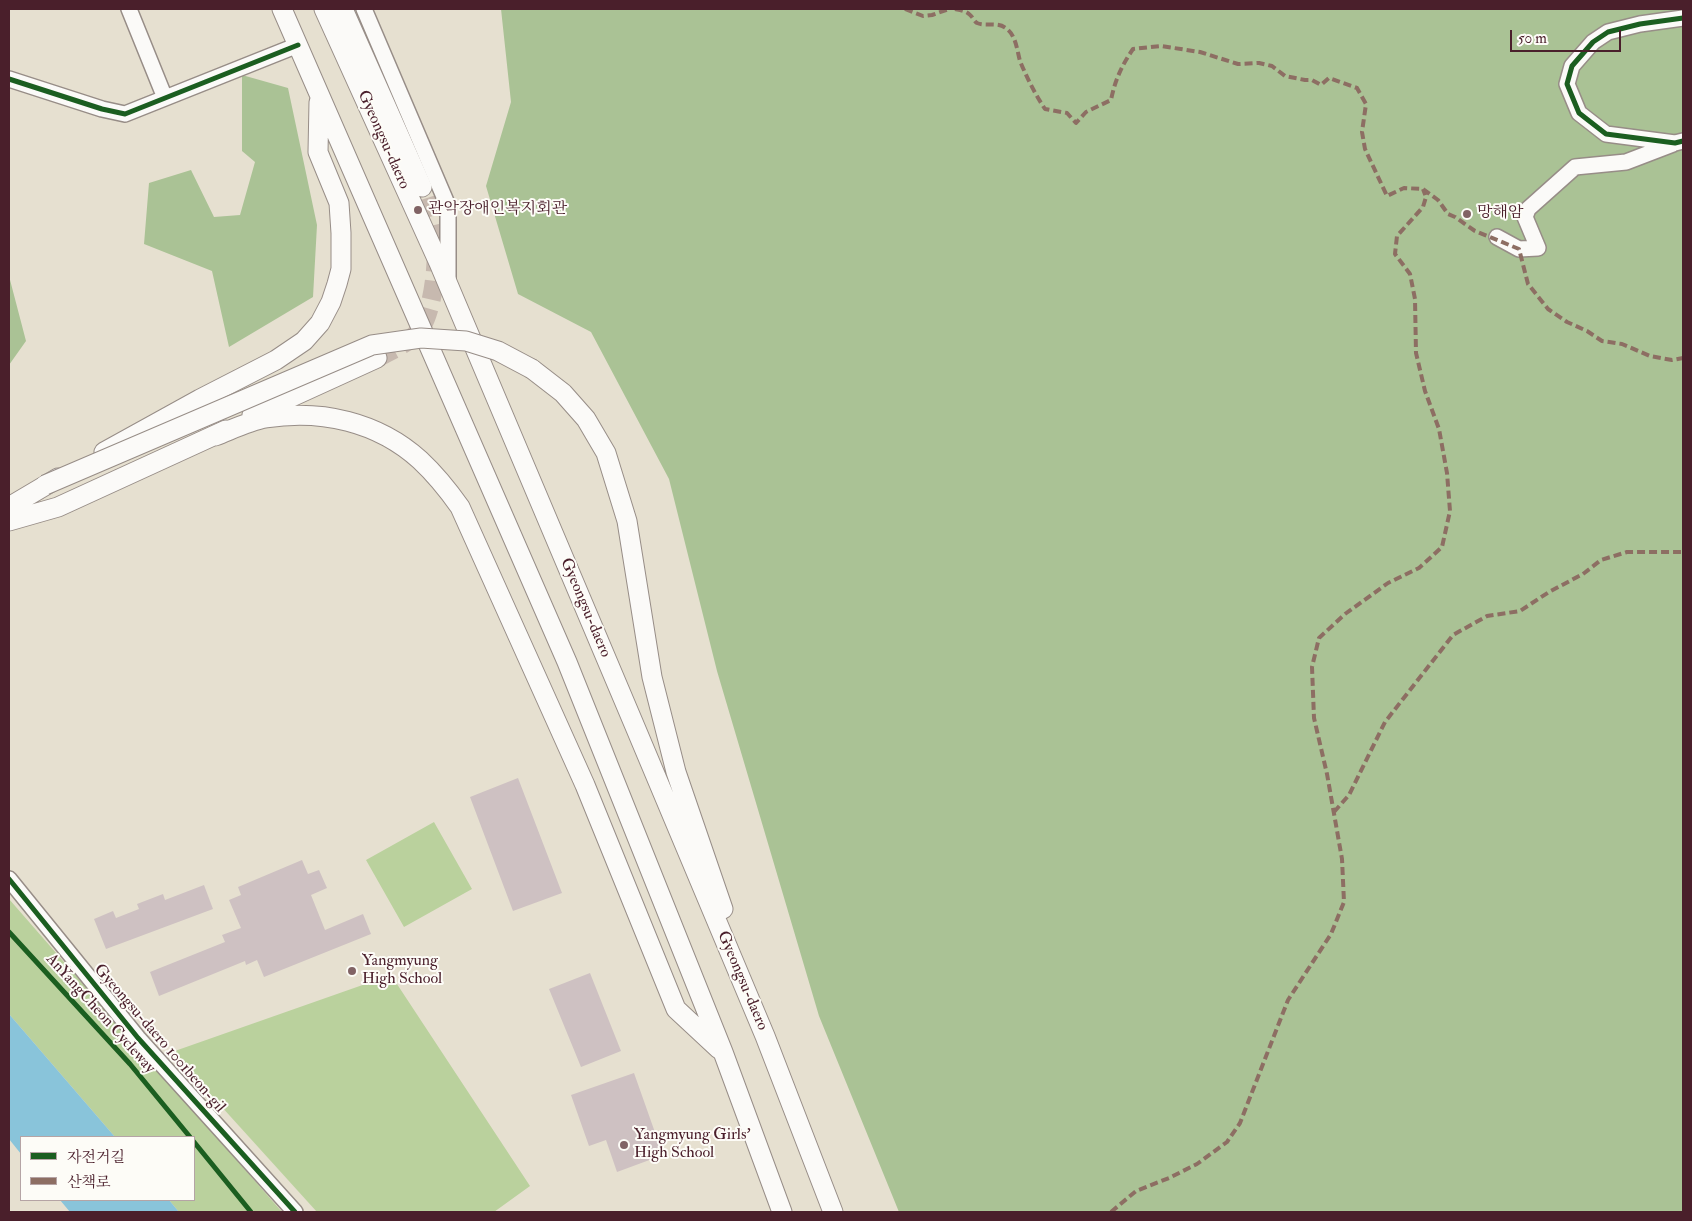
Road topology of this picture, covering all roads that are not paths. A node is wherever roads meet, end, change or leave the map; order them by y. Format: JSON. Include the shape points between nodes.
{"nodes":[{"id":1,"x":128,"y":9,"type":"edge"},
{"id":2,"x":282,"y":9,"type":"edge"},
{"id":3,"x":324,"y":9,"type":"edge"},
{"id":4,"x":343,"y":9,"type":"edge"},
{"id":5,"x":364,"y":9,"type":"edge"},
{"id":6,"x":1683,"y":18,"type":"edge"},
{"id":7,"x":298,"y":45,"type":"junction"},
{"id":8,"x":9,"y":79,"type":"edge"},
{"id":9,"x":320,"y":96,"type":"junction"},
{"id":10,"x":165,"y":98,"type":"junction"},
{"id":11,"x":1679,"y":142,"type":"edge"},
{"id":12,"x":422,"y":187,"type":"tunnel mouth"},
{"id":13,"x":1498,"y":237,"type":"dead end"},
{"id":14,"x":448,"y":285,"type":"junction"},
{"id":15,"x":377,"y":358,"type":"tunnel mouth"},
{"id":16,"x":215,"y":436,"type":"junction"},
{"id":17,"x":45,"y":485,"type":"junction"},
{"id":18,"x":9,"y":507,"type":"edge"},
{"id":19,"x":9,"y":521,"type":"edge"},
{"id":20,"x":9,"y":879,"type":"edge"},
{"id":21,"x":765,"y":1036,"type":"junction"},
{"id":22,"x":723,"y":1052,"type":"junction"},
{"id":23,"x":295,"y":1212,"type":"edge"},
{"id":24,"x":782,"y":1212,"type":"edge"},
{"id":25,"x":833,"y":1212,"type":"edge"}],
"edges":[{"from":1,"to":10,"type":"street"},
{"from":2,"to":7,"type":"main road"},
{"from":3,"to":14,"type":"main road","name":"Gyeongsu-daero"},
{"from":4,"to":12,"type":"main road"},
{"from":5,"to":14,"type":"street","via":[[448,206]]},
{"from":6,"to":11,"type":"street","via":[[1608,32],[1593,42],[1572,66],[1567,84],[1578,113],[1606,134]]},
{"from":7,"to":9,"type":"main road"},
{"from":7,"to":10,"type":"street"},
{"from":8,"to":10,"type":"street","via":[[116,113],[125,114]]},
{"from":9,"to":17,"type":"main road","bridge":true,"via":[[318,152],[339,203],[341,233],[341,269],[331,302],[320,323],[304,341],[276,360]]},
{"from":9,"to":22,"type":"main road","via":[[567,662]]},
{"from":11,"to":13,"type":"street","via":[[1626,162],[1575,167],[1528,209],[1524,217],[1538,248],[1519,249]]},
{"from":14,"to":21,"type":"main road","name":"Gyeongsu-daero"},
{"from":15,"to":16,"type":"main road","via":[[263,409]]},
{"from":16,"to":19,"type":"main road","via":[[58,507]]},
{"from":16,"to":22,"type":"main road","via":[[264,419],[328,416],[388,438],[438,478],[460,507],[585,785],[676,1009]]},
{"from":17,"to":18,"type":"main road"},
{"from":17,"to":21,"type":"main road","bridge":true,"via":[[372,344],[421,338],[466,341],[498,351],[532,369],[563,393],[586,419],[606,453],[626,521],[652,677],[676,772]]},
{"from":20,"to":23,"type":"street","name":"Gyeongsu-daero 1001beon-gil","via":[[138,1038]]},
{"from":21,"to":25,"type":"main road","name":"Gyeongsu-daero"},
{"from":22,"to":24,"type":"main road"}]}
